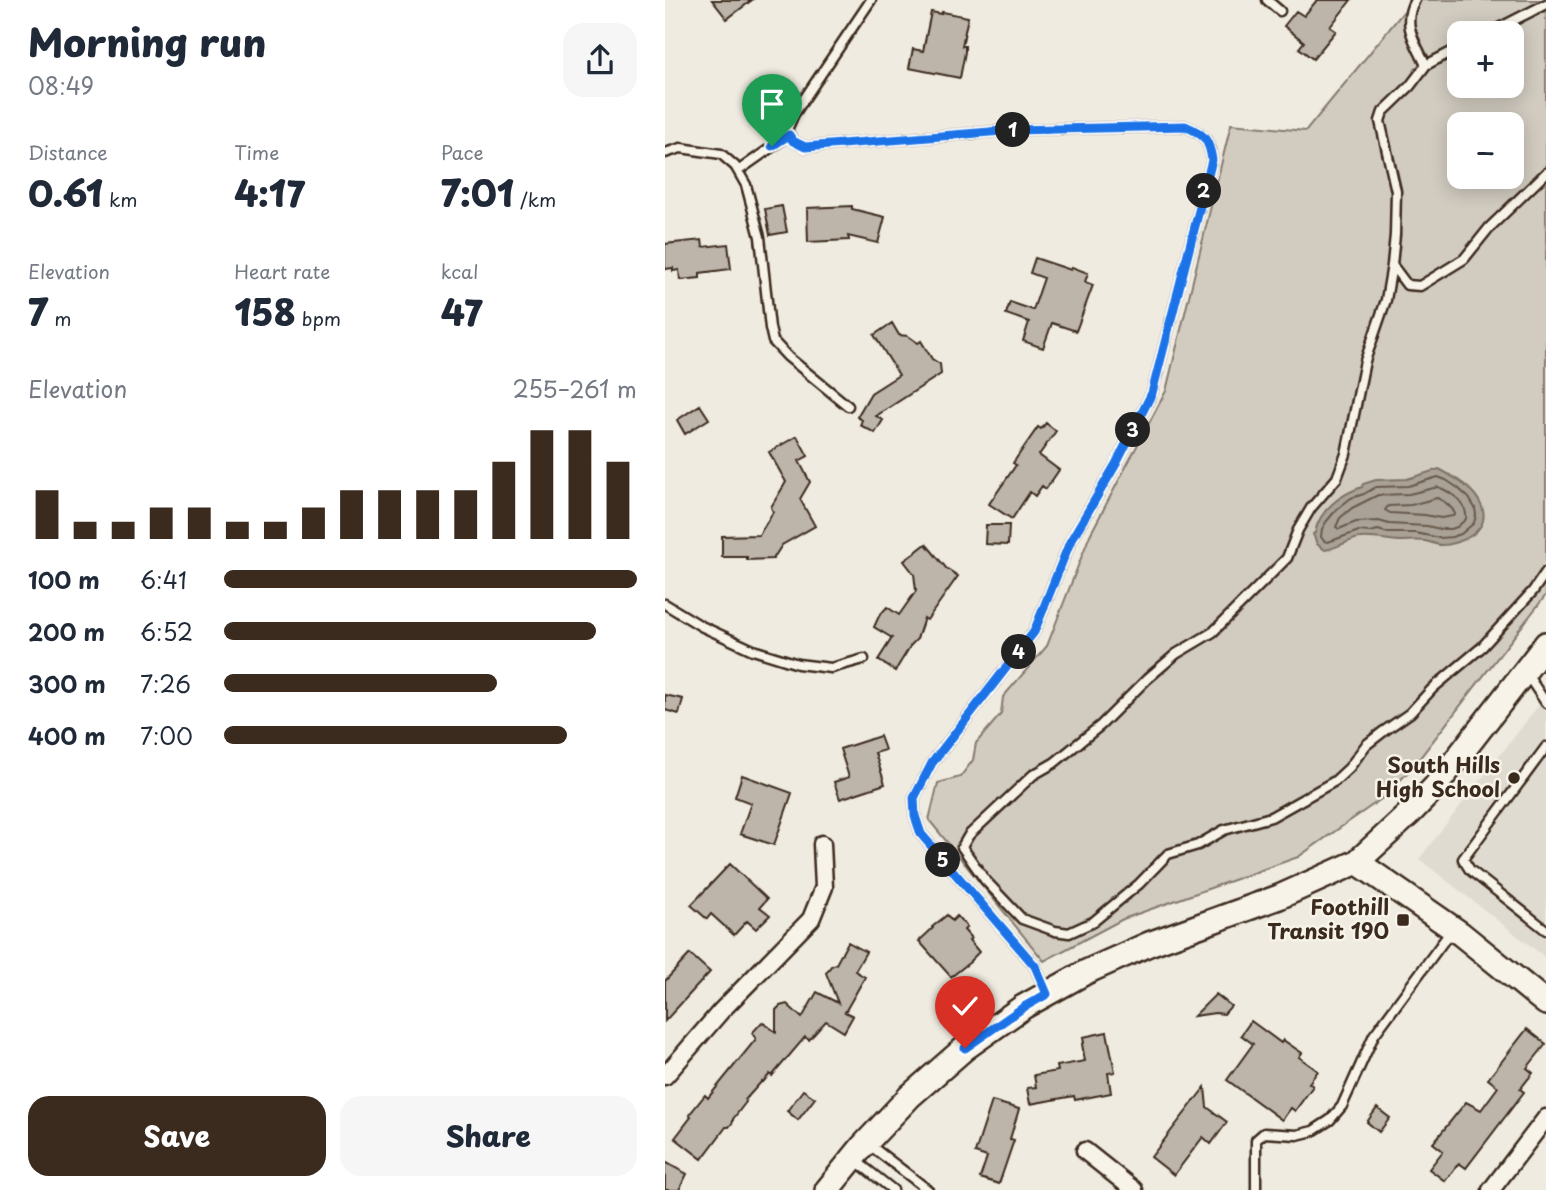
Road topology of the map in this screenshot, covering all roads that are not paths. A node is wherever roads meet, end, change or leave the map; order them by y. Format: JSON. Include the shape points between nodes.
{"nodes":[{"id":1,"x":871,"y":0,"type":"edge"},
{"id":2,"x":1267,"y":0,"type":"edge"},
{"id":3,"x":1415,"y":0,"type":"edge"},
{"id":4,"x":1546,"y":4,"type":"edge"},
{"id":5,"x":1280,"y":11,"type":"dead end"},
{"id":6,"x":1513,"y":21,"type":"edge"},
{"id":7,"x":1447,"y":54,"type":"edge"},
{"id":8,"x":1426,"y":65,"type":"junction"},
{"id":9,"x":789,"y":135,"type":"junction"},
{"id":10,"x":665,"y":153,"type":"edge"},
{"id":11,"x":738,"y":171,"type":"junction"},
{"id":12,"x":1546,"y":173,"type":"edge"},
{"id":13,"x":1392,"y":265,"type":"junction"},
{"id":14,"x":848,"y":406,"type":"dead end"},
{"id":15,"x":1546,"y":572,"type":"edge"},
{"id":16,"x":665,"y":604,"type":"edge"},
{"id":17,"x":1546,"y":644,"type":"edge"},
{"id":18,"x":864,"y":659,"type":"dead end"},
{"id":19,"x":1525,"y":671,"type":"junction"},
{"id":20,"x":1546,"y":703,"type":"edge"},
{"id":21,"x":1546,"y":747,"type":"edge"},
{"id":22,"x":822,"y":844,"type":"dead end"},
{"id":23,"x":1357,"y":862,"type":"junction"},
{"id":24,"x":1545,"y":926,"type":"edge"},
{"id":25,"x":1453,"y":929,"type":"junction"},
{"id":26,"x":1047,"y":994,"type":"junction"},
{"id":27,"x":1546,"y":1003,"type":"edge"},
{"id":28,"x":665,"y":1076,"type":"edge"},
{"id":29,"x":1546,"y":1118,"type":"edge"},
{"id":30,"x":859,"y":1151,"type":"junction"},
{"id":31,"x":1085,"y":1151,"type":"dead end"},
{"id":32,"x":827,"y":1190,"type":"edge"},
{"id":33,"x":893,"y":1190,"type":"edge"},
{"id":34,"x":928,"y":1190,"type":"edge"},
{"id":35,"x":1134,"y":1190,"type":"edge"},
{"id":36,"x":1256,"y":1190,"type":"edge"},
{"id":37,"x":1491,"y":1190,"type":"edge"}],
"edges":[{"from":1,"to":9,"type":"lane","via":[[795,114],[786,130]]},
{"from":2,"to":5,"type":"lane"},
{"from":3,"to":8,"type":"lane","via":[[1408,26]]},
{"from":4,"to":6,"type":"lane"},
{"from":7,"to":8,"type":"lane"},
{"from":8,"to":13,"type":"lane","via":[[1380,121],[1396,191]]},
{"from":9,"to":11,"type":"lane"},
{"from":9,"to":26,"type":"lane","via":[[805,147],[1015,130],[1185,126],[1201,133],[1210,146],[1212,160],[1152,393],[1070,542],[1034,632],[932,763],[914,798],[921,834],[1035,966]]},
{"from":10,"to":11,"type":"lane","via":[[681,148],[721,154]]},
{"from":11,"to":14,"type":"lane","via":[[760,237],[773,341]]},
{"from":12,"to":13,"type":"lane","via":[[1464,259],[1420,286],[1407,285]]},
{"from":13,"to":15,"type":"lane","via":[[1346,454],[1337,478],[1298,530],[1287,558],[1213,632],[1176,653],[1101,725],[1033,775],[962,847],[998,896],[1022,919],[1069,933],[1093,922],[1168,854],[1198,845],[1224,830],[1271,817],[1335,781],[1366,746],[1482,647]]},
{"from":16,"to":18,"type":"lane","via":[[753,650],[798,664],[831,667]]},
{"from":17,"to":19,"type":"main road"},
{"from":19,"to":20,"type":"lane"},
{"from":19,"to":23,"type":"main road","via":[[1435,787]]},
{"from":21,"to":24,"type":"lane","via":[[1463,859],[1470,870]]},
{"from":22,"to":28,"type":"street","via":[[824,887],[811,919]]},
{"from":23,"to":25,"type":"main road"},
{"from":23,"to":26,"type":"main road","via":[[1279,897],[1149,944]]},
{"from":25,"to":27,"type":"main road"},
{"from":25,"to":36,"type":"lane","via":[[1374,1035],[1342,1106],[1330,1120],[1313,1131],[1264,1133],[1256,1140]]},
{"from":26,"to":30,"type":"main road","via":[[965,1048],[910,1096]]},
{"from":29,"to":37,"type":"street"},
{"from":30,"to":32,"type":"main road"},
{"from":30,"to":33,"type":"lane"},
{"from":30,"to":34,"type":"lane"},
{"from":31,"to":35,"type":"street"}]}
